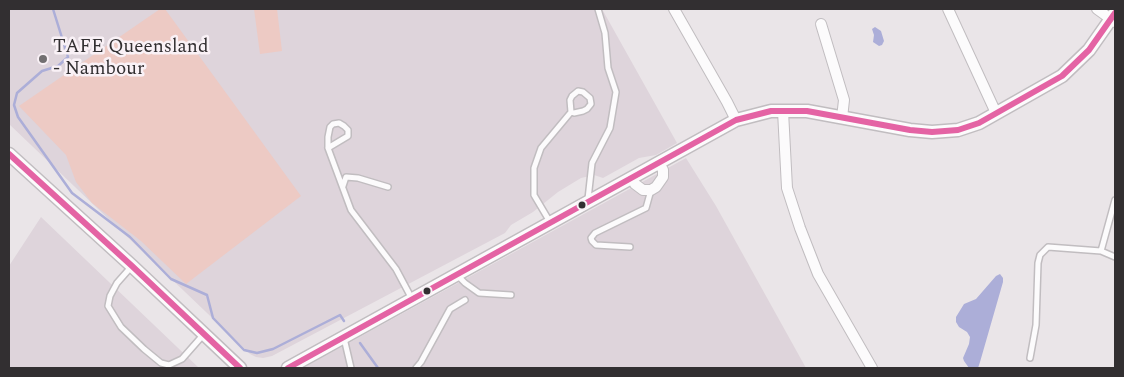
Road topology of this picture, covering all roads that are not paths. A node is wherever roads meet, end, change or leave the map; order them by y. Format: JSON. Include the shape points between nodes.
{"nodes":[{"id":1,"x":598,"y":9,"type":"edge"},
{"id":2,"x":674,"y":9,"type":"edge"},
{"id":3,"x":948,"y":9,"type":"edge"},
{"id":4,"x":1097,"y":9,"type":"edge"},
{"id":5,"x":1114,"y":18,"type":"edge"},
{"id":6,"x":822,"y":24,"type":"dead end"},
{"id":7,"x":783,"y":111,"type":"junction"},
{"id":8,"x":571,"y":112,"type":"junction"},
{"id":9,"x":996,"y":113,"type":"junction"},
{"id":10,"x":842,"y":118,"type":"junction"},
{"id":11,"x":736,"y":120,"type":"junction"},
{"id":12,"x":328,"y":148,"type":"junction"},
{"id":13,"x":9,"y":154,"type":"edge"},
{"id":14,"x":659,"y":163,"type":"junction"},
{"id":15,"x":632,"y":178,"type":"junction"},
{"id":16,"x":342,"y":186,"type":"junction"},
{"id":17,"x":388,"y":187,"type":"dead end"},
{"id":18,"x":651,"y":190,"type":"junction"},
{"id":19,"x":1115,"y":200,"type":"edge"},
{"id":20,"x":588,"y":202,"type":"junction"},
{"id":21,"x":550,"y":223,"type":"junction"},
{"id":22,"x":630,"y":247,"type":"dead end"},
{"id":23,"x":1101,"y":251,"type":"junction"},
{"id":24,"x":1115,"y":257,"type":"edge"},
{"id":25,"x":132,"y":266,"type":"junction"},
{"id":26,"x":457,"y":275,"type":"junction"},
{"id":27,"x":512,"y":295,"type":"dead end"},
{"id":28,"x":413,"y":299,"type":"junction"},
{"id":29,"x":465,"y":300,"type":"dead end"},
{"id":30,"x":204,"y":334,"type":"junction"},
{"id":31,"x":344,"y":338,"type":"junction"},
{"id":32,"x":1030,"y":358,"type":"dead end"},
{"id":33,"x":240,"y":368,"type":"edge"},
{"id":34,"x":288,"y":368,"type":"edge"},
{"id":35,"x":351,"y":368,"type":"edge"},
{"id":36,"x":416,"y":368,"type":"edge"},
{"id":37,"x":872,"y":368,"type":"edge"}],
"edges":[{"from":1,"to":20,"type":"lane","via":[[605,33],[608,68],[616,92],[610,128],[592,163]]},
{"from":2,"to":11,"type":"street"},
{"from":3,"to":9,"type":"street"},
{"from":4,"to":5,"type":"street"},
{"from":5,"to":9,"type":"street","via":[[1084,56],[1062,76]]},
{"from":6,"to":10,"type":"street","via":[[844,100]]},
{"from":7,"to":10,"type":"street","via":[[807,111]]},
{"from":7,"to":11,"type":"street"},
{"from":7,"to":37,"type":"street","via":[[787,188],[800,228],[818,274]]},
{"from":8,"to":8,"type":"lane","via":[[588,109],[590,98],[578,91],[570,100]]},
{"from":8,"to":21,"type":"lane","via":[[541,148],[534,168],[534,196]]},
{"from":9,"to":10,"type":"street","via":[[968,127],[940,132]]},
{"from":11,"to":14,"type":"street"},
{"from":12,"to":12,"type":"lane","via":[[330,127],[339,123],[348,130],[348,136]]},
{"from":12,"to":16,"type":"lane"},
{"from":13,"to":25,"type":"street"},
{"from":14,"to":15,"type":"street"},
{"from":14,"to":18,"type":"street","via":[[663,176]]},
{"from":15,"to":18,"type":"street","via":[[643,190]]},
{"from":15,"to":20,"type":"street"},
{"from":16,"to":17,"type":"lane","via":[[346,178],[358,178]]},
{"from":16,"to":28,"type":"lane","via":[[351,210],[396,269]]},
{"from":18,"to":22,"type":"lane","via":[[646,208],[591,238],[596,245]]},
{"from":19,"to":23,"type":"lane"},
{"from":20,"to":21,"type":"street"},
{"from":21,"to":26,"type":"street"},
{"from":23,"to":24,"type":"lane"},
{"from":23,"to":32,"type":"lane","via":[[1048,247],[1040,254],[1036,325]]},
{"from":25,"to":30,"type":"street"},
{"from":25,"to":30,"type":"lane","via":[[117,283],[108,306],[121,327],[144,349],[161,363],[169,365],[182,359]]},
{"from":26,"to":27,"type":"lane","via":[[479,293]]},
{"from":26,"to":28,"type":"street"},
{"from":28,"to":31,"type":"street"},
{"from":29,"to":36,"type":"lane","via":[[450,308]]},
{"from":30,"to":33,"type":"street"},
{"from":31,"to":34,"type":"street"},
{"from":31,"to":35,"type":"lane"}]}
